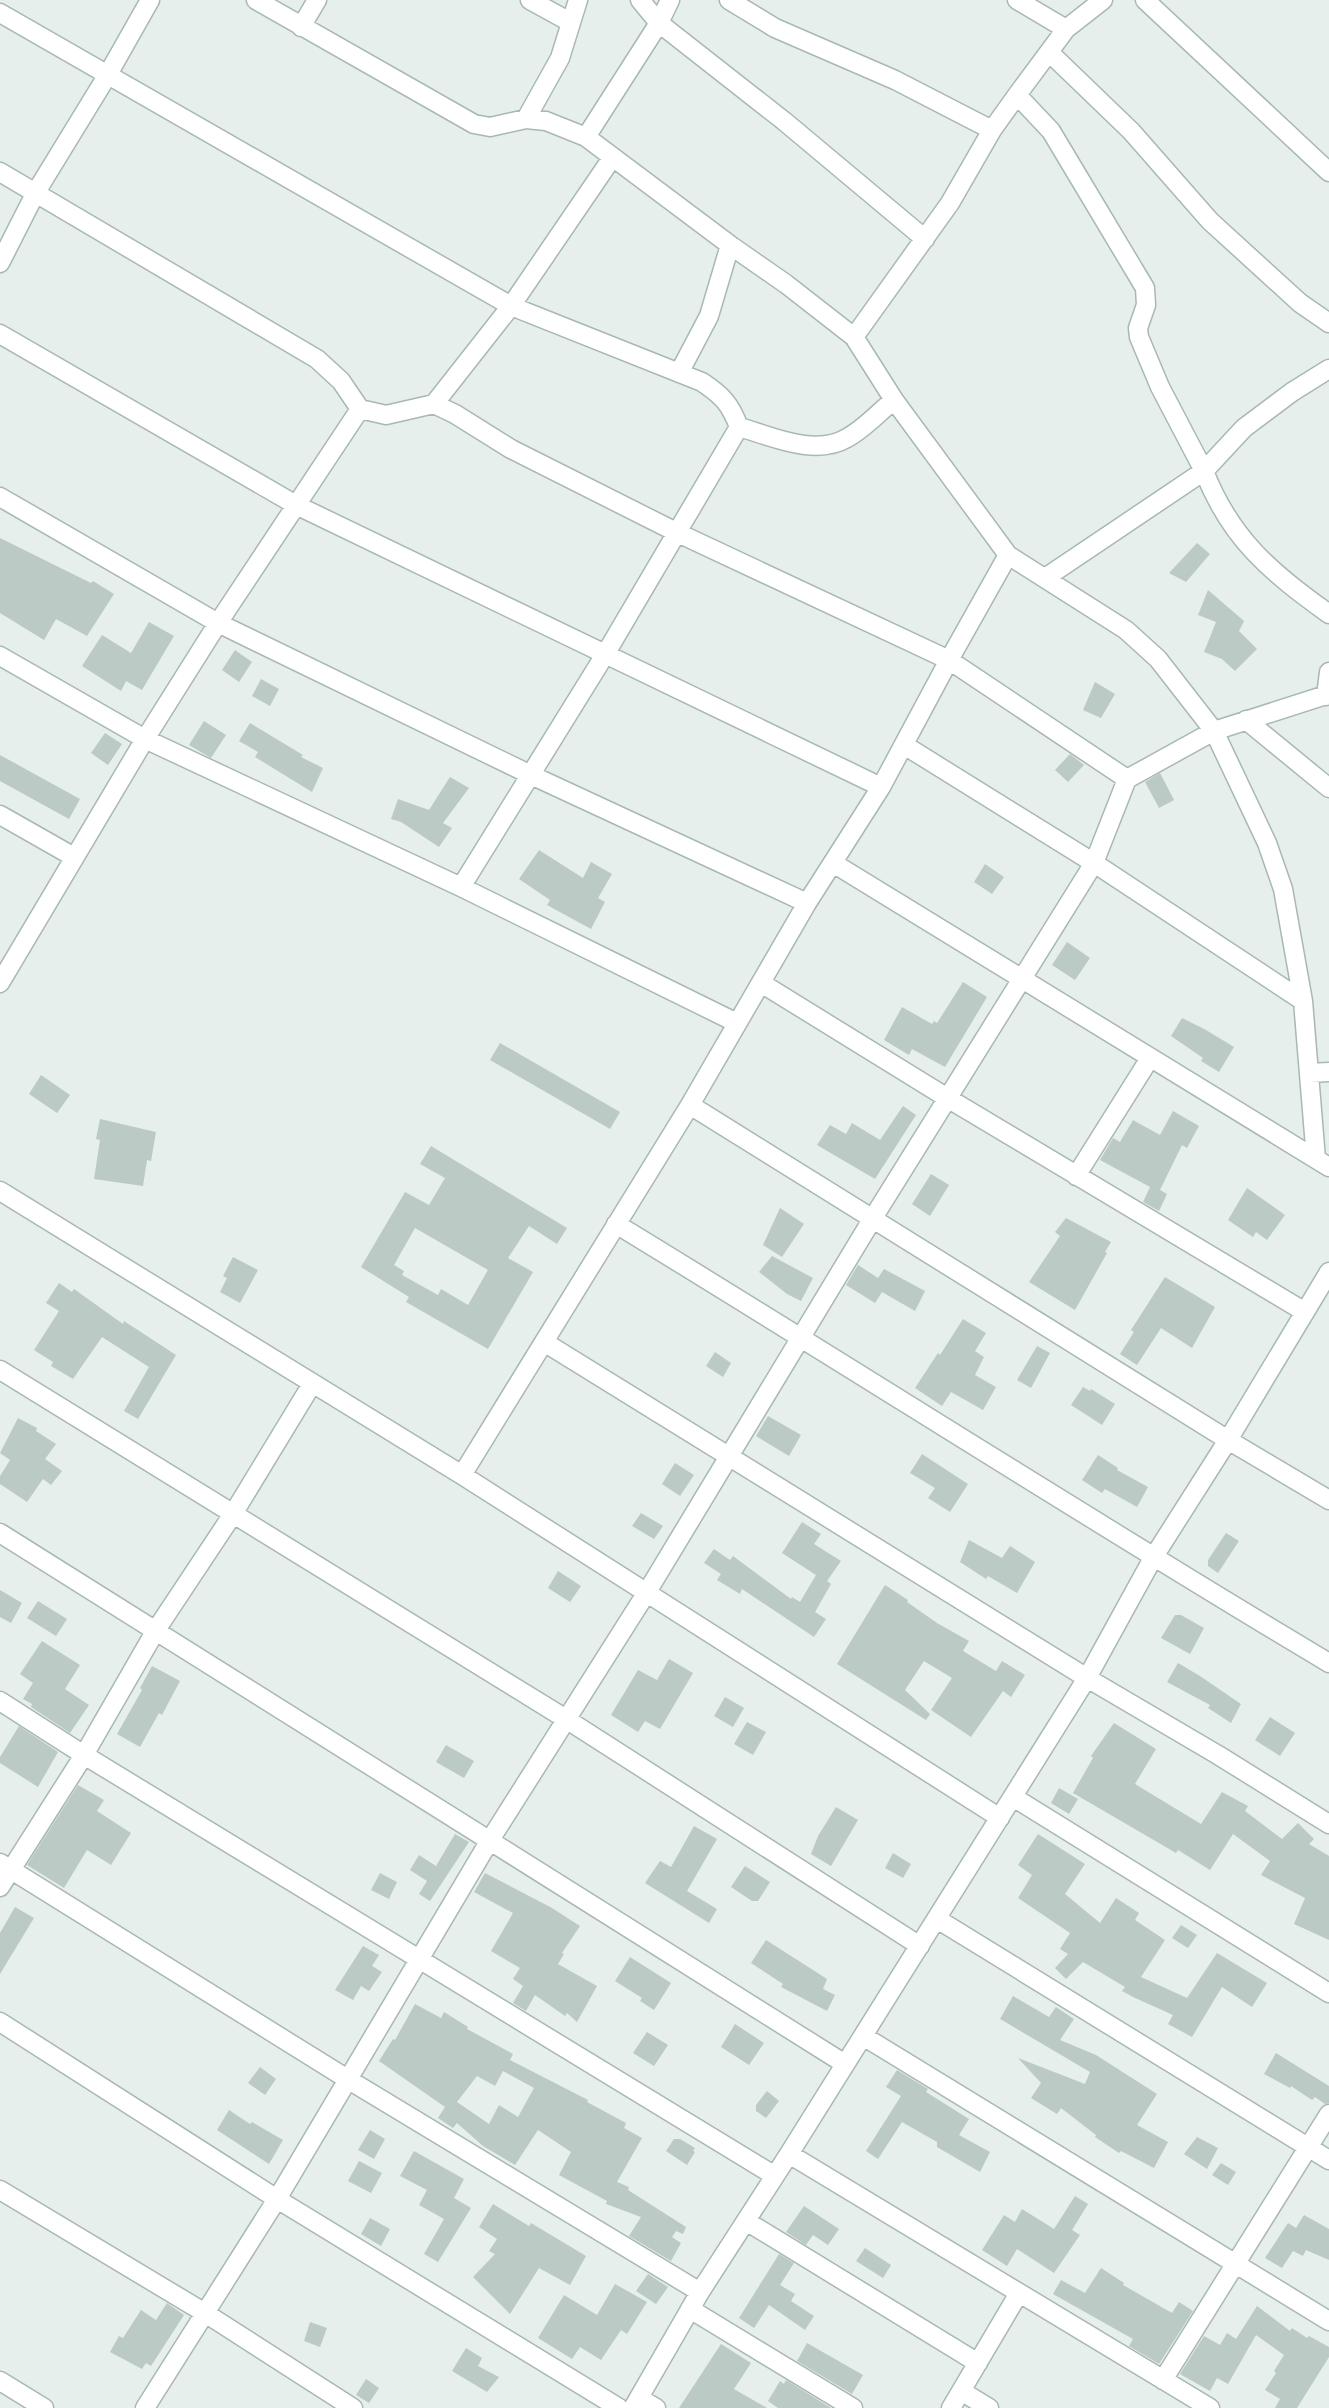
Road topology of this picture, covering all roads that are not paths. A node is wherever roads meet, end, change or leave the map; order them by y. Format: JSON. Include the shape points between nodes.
{"nodes":[{"id":1,"x":150,"y":0,"type":"edge"},
{"id":2,"x":256,"y":0,"type":"edge"},
{"id":3,"x":317,"y":0,"type":"edge"},
{"id":4,"x":530,"y":0,"type":"edge"},
{"id":5,"x":578,"y":0,"type":"edge"},
{"id":6,"x":640,"y":0,"type":"edge"},
{"id":7,"x":670,"y":0,"type":"edge"},
{"id":8,"x":729,"y":0,"type":"edge"},
{"id":9,"x":1017,"y":0,"type":"edge"},
{"id":10,"x":1103,"y":0,"type":"edge"},
{"id":11,"x":1145,"y":0,"type":"edge"},
{"id":12,"x":0,"y":13,"type":"edge"},
{"id":13,"x":570,"y":22,"type":"junction"},
{"id":14,"x":659,"y":23,"type":"junction"},
{"id":15,"x":301,"y":27,"type":"junction"},
{"id":16,"x":1066,"y":29,"type":"junction"},
{"id":17,"x":1050,"y":53,"type":"junction"},
{"id":18,"x":107,"y":76,"type":"junction"},
{"id":19,"x":1017,"y":95,"type":"junction"},
{"id":20,"x":526,"y":119,"type":"junction"},
{"id":21,"x":992,"y":130,"type":"junction"},
{"id":22,"x":586,"y":137,"type":"junction"},
{"id":23,"x":612,"y":158,"type":"junction"},
{"id":24,"x":0,"y":172,"type":"edge"},
{"id":25,"x":1329,"y":172,"type":"edge"},
{"id":26,"x":36,"y":192,"type":"junction"},
{"id":27,"x":925,"y":238,"type":"junction"},
{"id":28,"x":730,"y":245,"type":"junction"},
{"id":29,"x":0,"y":263,"type":"edge"},
{"id":30,"x":511,"y":306,"type":"junction"},
{"id":31,"x":1329,"y":323,"type":"edge"},
{"id":32,"x":0,"y":334,"type":"edge"},
{"id":33,"x":854,"y":337,"type":"junction"},
{"id":34,"x":1329,"y":369,"type":"edge"},
{"id":35,"x":679,"y":373,"type":"junction"},
{"id":36,"x":894,"y":400,"type":"junction"},
{"id":37,"x":434,"y":404,"type":"junction"},
{"id":38,"x":360,"y":409,"type":"junction"},
{"id":39,"x":739,"y":427,"type":"junction"},
{"id":40,"x":1204,"y":471,"type":"junction"},
{"id":41,"x":0,"y":497,"type":"edge"},
{"id":42,"x":296,"y":505,"type":"junction"},
{"id":43,"x":678,"y":533,"type":"junction"},
{"id":44,"x":1008,"y":555,"type":"junction"},
{"id":45,"x":1045,"y":578,"type":"junction"},
{"id":46,"x":1329,"y":614,"type":"edge"},
{"id":47,"x":218,"y":623,"type":"junction"},
{"id":48,"x":606,"y":653,"type":"junction"},
{"id":49,"x":0,"y":656,"type":"edge"},
{"id":50,"x":949,"y":660,"type":"junction"},
{"id":51,"x":1329,"y":672,"type":"edge"},
{"id":52,"x":1328,"y":695,"type":"edge"},
{"id":53,"x":1246,"y":720,"type":"junction"},
{"id":54,"x":1214,"y":731,"type":"junction"},
{"id":55,"x":145,"y":739,"type":"junction"},
{"id":56,"x":904,"y":745,"type":"junction"},
{"id":57,"x":531,"y":775,"type":"junction"},
{"id":58,"x":1127,"y":779,"type":"junction"},
{"id":59,"x":881,"y":787,"type":"junction"},
{"id":60,"x":1329,"y":788,"type":"edge"},
{"id":61,"x":0,"y":815,"type":"edge"},
{"id":62,"x":74,"y":857,"type":"junction"},
{"id":63,"x":1094,"y":863,"type":"junction"},
{"id":64,"x":833,"y":864,"type":"junction"},
{"id":65,"x":460,"y":887,"type":"junction"},
{"id":66,"x":807,"y":903,"type":"junction"},
{"id":67,"x":1020,"y":980,"type":"junction"},
{"id":68,"x":0,"y":982,"type":"edge"},
{"id":69,"x":761,"y":983,"type":"junction"},
{"id":70,"x":1303,"y":1001,"type":"junction"},
{"id":71,"x":737,"y":1023,"type":"junction"},
{"id":72,"x":1150,"y":1058,"type":"junction"},
{"id":73,"x":1329,"y":1072,"type":"edge"},
{"id":74,"x":1310,"y":1074,"type":"junction"},
{"id":75,"x":949,"y":1099,"type":"junction"},
{"id":76,"x":690,"y":1105,"type":"junction"},
{"id":77,"x":1323,"y":1163,"type":"edge"},
{"id":78,"x":1076,"y":1176,"type":"junction"},
{"id":79,"x":0,"y":1191,"type":"edge"},
{"id":80,"x":873,"y":1218,"type":"junction"},
{"id":81,"x":616,"y":1224,"type":"junction"},
{"id":82,"x":1329,"y":1272,"type":"edge"},
{"id":83,"x":1305,"y":1312,"type":"junction"},
{"id":84,"x":802,"y":1336,"type":"junction"},
{"id":85,"x":544,"y":1342,"type":"junction"},
{"id":86,"x":0,"y":1370,"type":"edge"},
{"id":87,"x":312,"y":1384,"type":"junction"},
{"id":88,"x":1228,"y":1440,"type":"junction"},
{"id":89,"x":731,"y":1456,"type":"junction"},
{"id":90,"x":462,"y":1475,"type":"junction"},
{"id":91,"x":1329,"y":1500,"type":"edge"},
{"id":92,"x":233,"y":1514,"type":"junction"},
{"id":93,"x":0,"y":1533,"type":"edge"},
{"id":94,"x":1153,"y":1558,"type":"junction"},
{"id":95,"x":647,"y":1592,"type":"junction"},
{"id":96,"x":156,"y":1630,"type":"junction"},
{"id":97,"x":1329,"y":1664,"type":"edge"},
{"id":98,"x":1087,"y":1678,"type":"junction"},
{"id":99,"x":0,"y":1701,"type":"edge"},
{"id":100,"x":566,"y":1719,"type":"junction"},
{"id":101,"x":84,"y":1755,"type":"junction"},
{"id":102,"x":1013,"y":1797,"type":"junction"},
{"id":103,"x":1000,"y":1818,"type":"junction"},
{"id":104,"x":1329,"y":1824,"type":"edge"},
{"id":105,"x":490,"y":1840,"type":"junction"},
{"id":106,"x":5,"y":1867,"type":"edge"},
{"id":107,"x":0,"y":1887,"type":"edge"},
{"id":108,"x":937,"y":1918,"type":"junction"},
{"id":109,"x":920,"y":1946,"type":"junction"},
{"id":110,"x":420,"y":1959,"type":"junction"},
{"id":111,"x":1329,"y":1993,"type":"edge"},
{"id":112,"x":0,"y":2022,"type":"edge"},
{"id":113,"x":863,"y":2036,"type":"junction"},
{"id":114,"x":845,"y":2064,"type":"junction"},
{"id":115,"x":349,"y":2080,"type":"junction"},
{"id":116,"x":1329,"y":2115,"type":"edge"},
{"id":117,"x":1307,"y":2146,"type":"junction"},
{"id":118,"x":789,"y":2154,"type":"junction"},
{"id":119,"x":1329,"y":2160,"type":"edge"},
{"id":120,"x":775,"y":2176,"type":"junction"},
{"id":121,"x":0,"y":2190,"type":"edge"},
{"id":122,"x":276,"y":2199,"type":"junction"},
{"id":123,"x":746,"y":2221,"type":"junction"},
{"id":124,"x":1236,"y":2264,"type":"junction"},
{"id":125,"x":700,"y":2292,"type":"junction"},
{"id":126,"x":1019,"y":2293,"type":"junction"},
{"id":127,"x":690,"y":2309,"type":"junction"},
{"id":128,"x":205,"y":2313,"type":"junction"},
{"id":129,"x":1329,"y":2321,"type":"edge"},
{"id":130,"x":978,"y":2363,"type":"junction"},
{"id":131,"x":1163,"y":2380,"type":"junction"},
{"id":132,"x":0,"y":2381,"type":"edge"},
{"id":133,"x":961,"y":2391,"type":"junction"},
{"id":134,"x":636,"y":2403,"type":"edge"},
{"id":135,"x":44,"y":2408,"type":"edge"},
{"id":136,"x":145,"y":2408,"type":"edge"},
{"id":137,"x":353,"y":2408,"type":"edge"},
{"id":138,"x":619,"y":2408,"type":"edge"},
{"id":139,"x":656,"y":2408,"type":"edge"},
{"id":140,"x":853,"y":2408,"type":"edge"},
{"id":141,"x":951,"y":2408,"type":"edge"},
{"id":142,"x":989,"y":2408,"type":"edge"},
{"id":143,"x":1210,"y":2408,"type":"edge"}],
"edges":[{"from":1,"to":18,"type":"street"},
{"from":2,"to":15,"type":"street"},
{"from":3,"to":15,"type":"street"},
{"from":4,"to":13,"type":"street"},
{"from":5,"to":13,"type":"street"},
{"from":6,"to":14,"type":"street"},
{"from":7,"to":14,"type":"street"},
{"from":8,"to":21,"type":"street","via":[[775,28],[877,71]]},
{"from":9,"to":16,"type":"street"},
{"from":10,"to":16,"type":"street"},
{"from":11,"to":25,"type":"street"},
{"from":12,"to":18,"type":"street"},
{"from":13,"to":20,"type":"street","via":[[566,45]]},
{"from":14,"to":22,"type":"street"},
{"from":14,"to":27,"type":"street"},
{"from":15,"to":20,"type":"street","via":[[474,124],[490,128]]},
{"from":16,"to":17,"type":"street"},
{"from":17,"to":19,"type":"street"},
{"from":17,"to":31,"type":"street","via":[[1131,131],[1210,221],[1300,303]]},
{"from":18,"to":26,"type":"street"},
{"from":18,"to":30,"type":"street"},
{"from":19,"to":21,"type":"street"},
{"from":19,"to":40,"type":"street","via":[[1051,131],[1145,288],[1146,305],[1139,337]]},
{"from":20,"to":22,"type":"street","via":[[546,121]]},
{"from":21,"to":27,"type":"street"},
{"from":22,"to":23,"type":"street"},
{"from":23,"to":28,"type":"street"},
{"from":23,"to":30,"type":"street"},
{"from":24,"to":26,"type":"street"},
{"from":26,"to":29,"type":"street"},
{"from":26,"to":38,"type":"street","via":[[317,359],[341,381]]},
{"from":27,"to":33,"type":"street"},
{"from":28,"to":33,"type":"street"},
{"from":28,"to":35,"type":"street","via":[[709,316]]},
{"from":30,"to":35,"type":"street"},
{"from":30,"to":37,"type":"street"},
{"from":32,"to":42,"type":"street"},
{"from":33,"to":36,"type":"street"},
{"from":34,"to":40,"type":"street","via":[[1244,428]]},
{"from":35,"to":39,"type":"street","via":[[717,392],[730,405]]},
{"from":36,"to":39,"type":"street","via":[[848,438],[831,446],[812,446]]},
{"from":36,"to":44,"type":"street"},
{"from":37,"to":38,"type":"street","via":[[386,415]]},
{"from":37,"to":43,"type":"street","via":[[511,449]]},
{"from":38,"to":42,"type":"street"},
{"from":39,"to":43,"type":"street"},
{"from":40,"to":45,"type":"street"},
{"from":40,"to":46,"type":"street","via":[[1215,500],[1257,557]]},
{"from":41,"to":47,"type":"street"},
{"from":42,"to":47,"type":"street"},
{"from":42,"to":48,"type":"street"},
{"from":43,"to":48,"type":"street"},
{"from":43,"to":50,"type":"street"},
{"from":44,"to":45,"type":"street"},
{"from":44,"to":50,"type":"street"},
{"from":45,"to":54,"type":"street","via":[[1126,630],[1158,659]]},
{"from":47,"to":55,"type":"street"},
{"from":47,"to":57,"type":"street"},
{"from":48,"to":57,"type":"street"},
{"from":48,"to":59,"type":"street"},
{"from":49,"to":55,"type":"street"},
{"from":50,"to":56,"type":"street"},
{"from":50,"to":58,"type":"street"},
{"from":51,"to":52,"type":"street"},
{"from":52,"to":53,"type":"street"},
{"from":53,"to":54,"type":"street"},
{"from":53,"to":60,"type":"street"},
{"from":54,"to":58,"type":"street"},
{"from":54,"to":70,"type":"street","via":[[1268,843],[1280,880]]},
{"from":55,"to":62,"type":"street"},
{"from":55,"to":65,"type":"street"},
{"from":56,"to":59,"type":"street"},
{"from":56,"to":63,"type":"street"},
{"from":57,"to":65,"type":"street"},
{"from":57,"to":66,"type":"street"},
{"from":58,"to":63,"type":"street"},
{"from":59,"to":64,"type":"street"},
{"from":61,"to":62,"type":"street"},
{"from":62,"to":68,"type":"street"},
{"from":63,"to":67,"type":"street"},
{"from":63,"to":70,"type":"street"},
{"from":64,"to":66,"type":"street"},
{"from":64,"to":67,"type":"street"},
{"from":65,"to":71,"type":"street"},
{"from":66,"to":69,"type":"street"},
{"from":67,"to":72,"type":"street"},
{"from":67,"to":75,"type":"street"},
{"from":69,"to":71,"type":"street"},
{"from":69,"to":75,"type":"street"},
{"from":70,"to":74,"type":"street"},
{"from":71,"to":76,"type":"street"},
{"from":72,"to":77,"type":"street"},
{"from":72,"to":78,"type":"street"},
{"from":73,"to":74,"type":"street"},
{"from":74,"to":77,"type":"street"},
{"from":75,"to":78,"type":"street"},
{"from":75,"to":80,"type":"street"},
{"from":76,"to":80,"type":"street"},
{"from":76,"to":81,"type":"street"},
{"from":78,"to":83,"type":"street"},
{"from":79,"to":87,"type":"street"},
{"from":80,"to":84,"type":"street"},
{"from":80,"to":88,"type":"street"},
{"from":81,"to":84,"type":"street"},
{"from":81,"to":85,"type":"street"},
{"from":82,"to":83,"type":"street"},
{"from":83,"to":88,"type":"street"},
{"from":84,"to":89,"type":"street"},
{"from":84,"to":94,"type":"street"},
{"from":85,"to":89,"type":"street"},
{"from":85,"to":90,"type":"street"},
{"from":86,"to":92,"type":"street"},
{"from":87,"to":90,"type":"street"},
{"from":87,"to":92,"type":"street"},
{"from":88,"to":91,"type":"street"},
{"from":88,"to":94,"type":"street"},
{"from":89,"to":95,"type":"street"},
{"from":89,"to":98,"type":"street"},
{"from":90,"to":95,"type":"street"},
{"from":92,"to":96,"type":"street"},
{"from":92,"to":100,"type":"street"},
{"from":93,"to":96,"type":"street"},
{"from":94,"to":97,"type":"street"},
{"from":94,"to":98,"type":"street"},
{"from":95,"to":100,"type":"street"},
{"from":95,"to":103,"type":"street"},
{"from":96,"to":101,"type":"street"},
{"from":96,"to":105,"type":"street"},
{"from":98,"to":102,"type":"street"},
{"from":98,"to":104,"type":"street"},
{"from":99,"to":101,"type":"street"},
{"from":100,"to":105,"type":"street"},
{"from":100,"to":109,"type":"street"},
{"from":101,"to":106,"type":"street"},
{"from":101,"to":110,"type":"street"},
{"from":102,"to":103,"type":"street"},
{"from":102,"to":111,"type":"street"},
{"from":103,"to":108,"type":"street"},
{"from":105,"to":110,"type":"street"},
{"from":105,"to":114,"type":"street"},
{"from":106,"to":107,"type":"street"},
{"from":106,"to":115,"type":"street"},
{"from":108,"to":109,"type":"street"},
{"from":108,"to":117,"type":"street"},
{"from":109,"to":113,"type":"street"},
{"from":110,"to":115,"type":"street"},
{"from":110,"to":120,"type":"street"},
{"from":112,"to":122,"type":"street"},
{"from":113,"to":114,"type":"street"},
{"from":113,"to":124,"type":"street"},
{"from":114,"to":118,"type":"street"},
{"from":115,"to":122,"type":"street"},
{"from":115,"to":125,"type":"street"},
{"from":116,"to":117,"type":"street"},
{"from":117,"to":119,"type":"street"},
{"from":117,"to":124,"type":"street"},
{"from":118,"to":120,"type":"street"},
{"from":118,"to":126,"type":"street"},
{"from":120,"to":123,"type":"street"},
{"from":121,"to":128,"type":"street"},
{"from":122,"to":128,"type":"street"},
{"from":122,"to":138,"type":"street"},
{"from":123,"to":125,"type":"street"},
{"from":123,"to":130,"type":"street"},
{"from":124,"to":129,"type":"street"},
{"from":124,"to":131,"type":"street"},
{"from":125,"to":127,"type":"street"},
{"from":126,"to":130,"type":"street"},
{"from":126,"to":131,"type":"street"},
{"from":127,"to":134,"type":"street"},
{"from":127,"to":140,"type":"street"},
{"from":128,"to":136,"type":"street"},
{"from":128,"to":137,"type":"street"},
{"from":130,"to":133,"type":"street"},
{"from":131,"to":143,"type":"street"},
{"from":132,"to":135,"type":"street"},
{"from":133,"to":141,"type":"street"},
{"from":133,"to":142,"type":"street"},
{"from":134,"to":139,"type":"street"}]}
